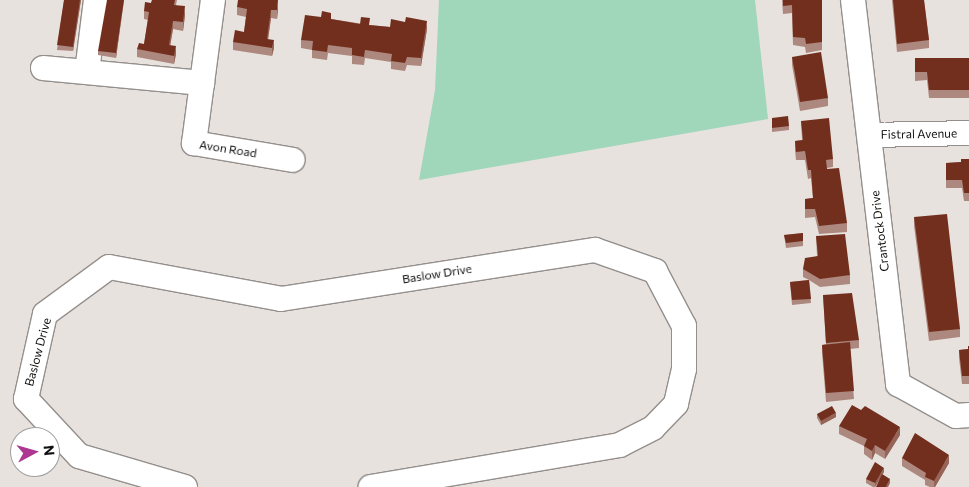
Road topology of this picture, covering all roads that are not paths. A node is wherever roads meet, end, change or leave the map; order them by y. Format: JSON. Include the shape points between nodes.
{"nodes":[{"id":1,"x":96,"y":0,"type":"edge"},
{"id":2,"x":213,"y":0,"type":"edge"},
{"id":3,"x":854,"y":0,"type":"edge"},
{"id":4,"x":43,"y":68,"type":"dead end"},
{"id":5,"x":87,"y":72,"type":"junction"},
{"id":6,"x":202,"y":83,"type":"junction"},
{"id":7,"x":969,"y":133,"type":"edge"},
{"id":8,"x":869,"y":135,"type":"junction"},
{"id":9,"x":293,"y":160,"type":"dead end"},
{"id":10,"x":969,"y":415,"type":"edge"},
{"id":11,"x":185,"y":487,"type":"edge"},
{"id":12,"x":371,"y":487,"type":"edge"}],
"edges":[{"from":1,"to":5,"type":"street"},
{"from":2,"to":6,"type":"street","name":"Avon Road"},
{"from":3,"to":8,"type":"street","name":"Crantock Drive"},
{"from":4,"to":5,"type":"street"},
{"from":5,"to":6,"type":"street"},
{"from":6,"to":9,"type":"street","name":"Avon Road","via":[[194,143]]},
{"from":7,"to":8,"type":"street","name":"Fistral Avenue"},
{"from":8,"to":10,"type":"street","name":"Crantock Drive","via":[[898,384],[956,416]]},
{"from":11,"to":12,"type":"street","name":"Baslow Drive","via":[[79,456],[26,399],[45,314],[109,267],[281,299],[595,250],[655,271],[684,326],[684,369],[676,404],[653,428],[620,445]]}]}
